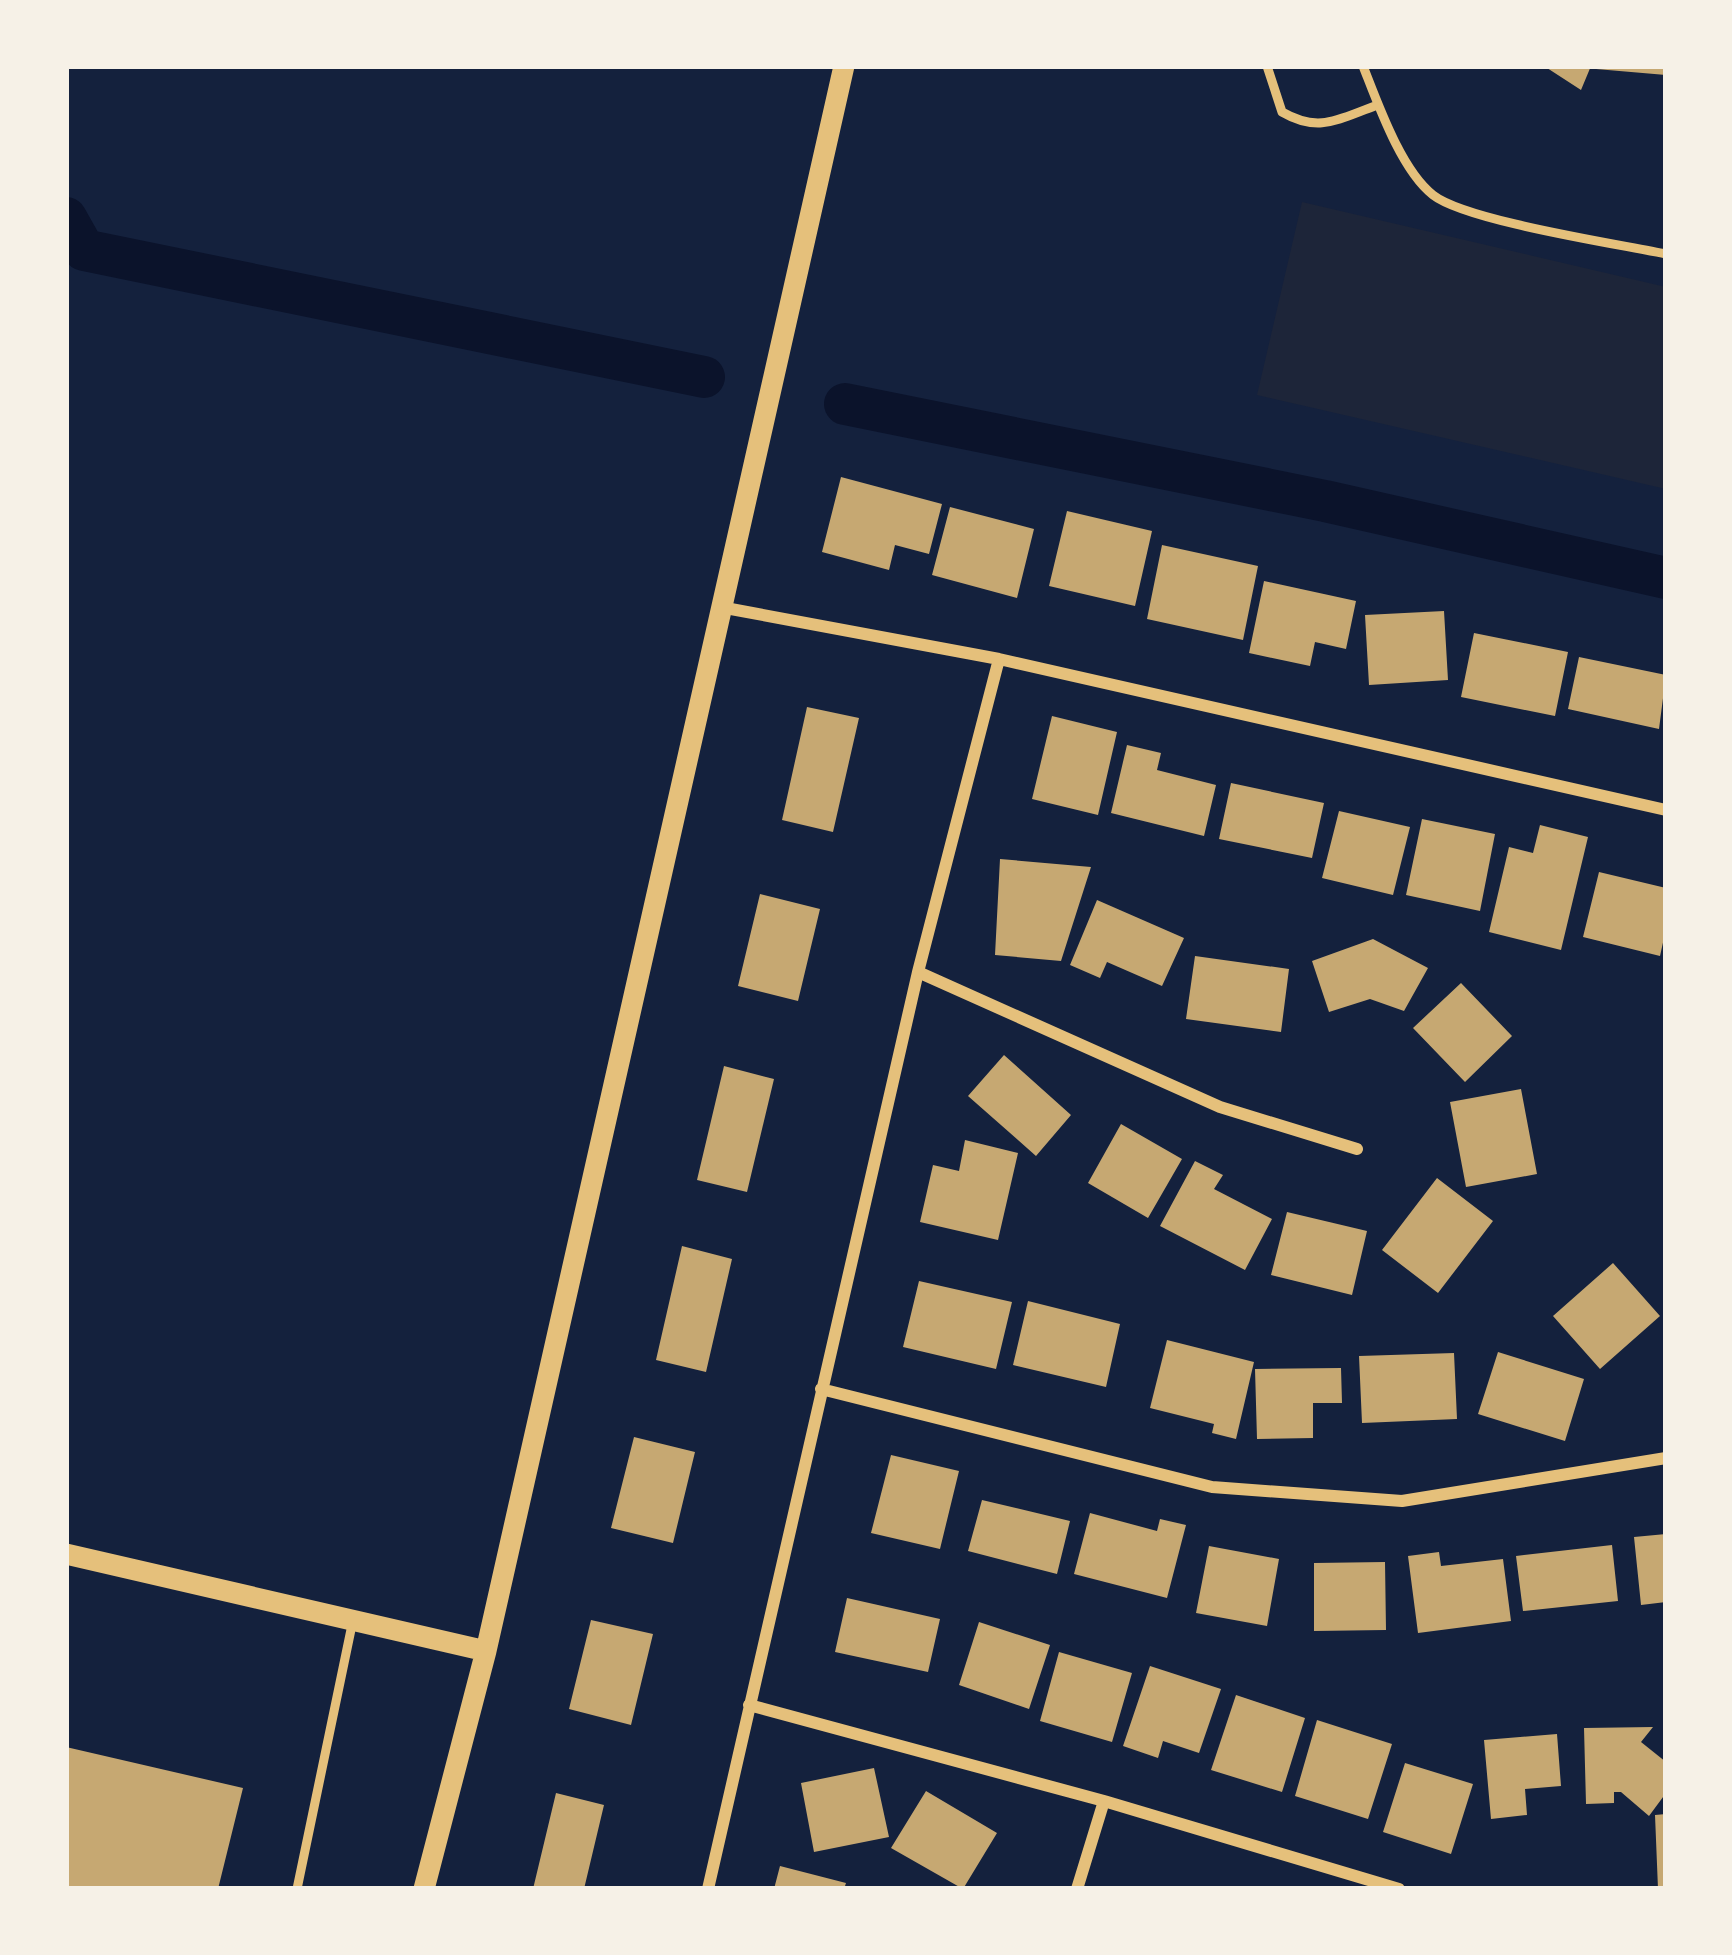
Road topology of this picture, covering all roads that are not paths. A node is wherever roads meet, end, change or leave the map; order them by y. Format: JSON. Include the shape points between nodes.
{"nodes":[{"id":1,"x":844,"y":66,"type":"edge"},
{"id":2,"x":1267,"y":66,"type":"edge"},
{"id":3,"x":1363,"y":66,"type":"edge"},
{"id":4,"x":1378,"y":105,"type":"junction"},
{"id":5,"x":1666,"y":254,"type":"edge"},
{"id":6,"x":719,"y":607,"type":"junction"},
{"id":7,"x":999,"y":659,"type":"junction"},
{"id":8,"x":1666,"y":810,"type":"edge"},
{"id":9,"x":918,"y":972,"type":"junction"},
{"id":10,"x":1357,"y":1149,"type":"dead end"},
{"id":11,"x":821,"y":1389,"type":"junction"},
{"id":12,"x":1666,"y":1458,"type":"edge"},
{"id":13,"x":66,"y":1554,"type":"edge"},
{"id":14,"x":352,"y":1620,"type":"junction"},
{"id":15,"x":486,"y":1651,"type":"junction"},
{"id":16,"x":749,"y":1705,"type":"junction"},
{"id":17,"x":1104,"y":1801,"type":"junction"},
{"id":18,"x":297,"y":1889,"type":"edge"},
{"id":19,"x":424,"y":1889,"type":"edge"},
{"id":20,"x":708,"y":1889,"type":"edge"},
{"id":21,"x":1077,"y":1889,"type":"edge"},
{"id":22,"x":1399,"y":1889,"type":"edge"}],
"edges":[{"from":1,"to":6,"type":"street"},
{"from":2,"to":4,"type":"lane","via":[[1282,112],[1302,124],[1319,126]]},
{"from":3,"to":4,"type":"lane"},
{"from":4,"to":5,"type":"lane","via":[[1412,170],[1450,205]]},
{"from":6,"to":7,"type":"street"},
{"from":6,"to":15,"type":"street"},
{"from":7,"to":8,"type":"street"},
{"from":7,"to":9,"type":"street"},
{"from":9,"to":10,"type":"street","via":[[1220,1107]]},
{"from":9,"to":11,"type":"street"},
{"from":11,"to":12,"type":"street","via":[[1212,1487],[1402,1502]]},
{"from":11,"to":16,"type":"street"},
{"from":13,"to":14,"type":"street"},
{"from":14,"to":15,"type":"street"},
{"from":14,"to":18,"type":"lane"},
{"from":15,"to":19,"type":"street"},
{"from":16,"to":17,"type":"street"},
{"from":16,"to":20,"type":"street"},
{"from":17,"to":21,"type":"street"},
{"from":17,"to":22,"type":"street"}]}
